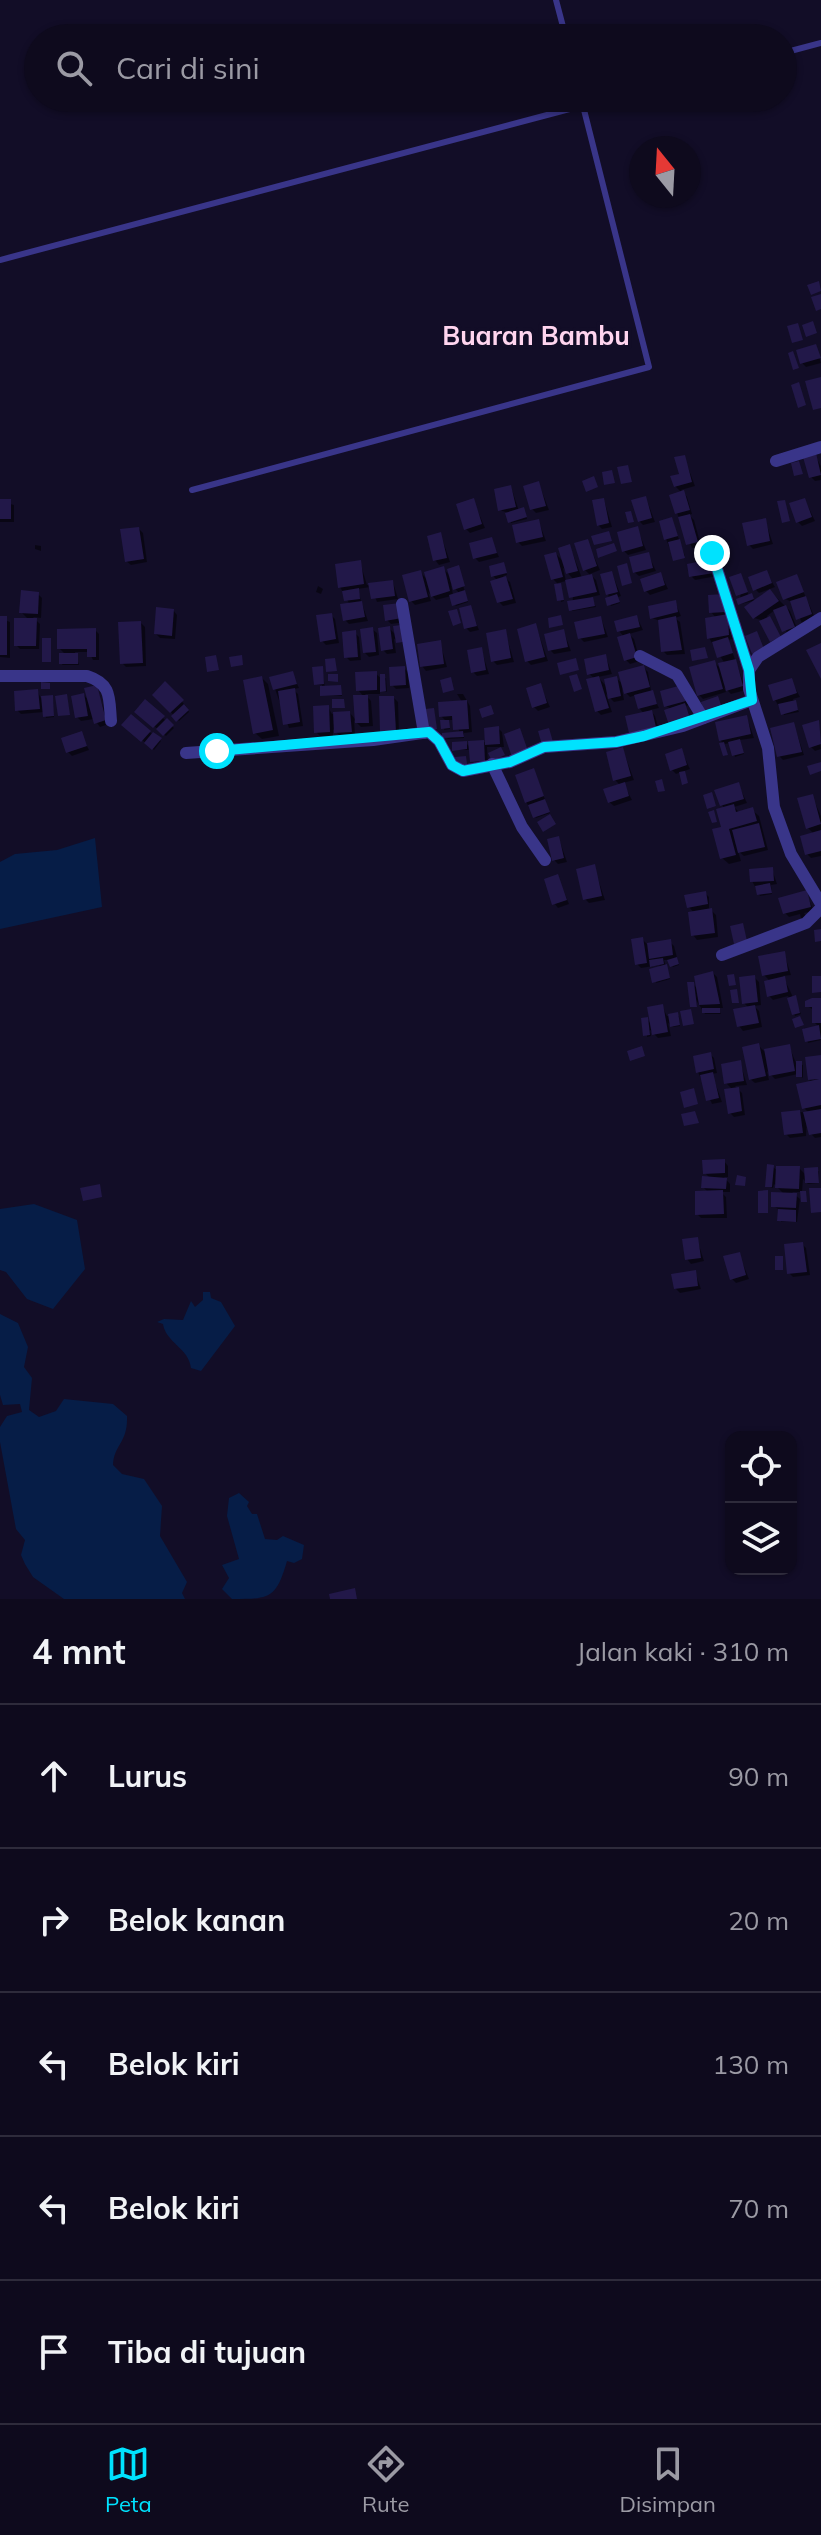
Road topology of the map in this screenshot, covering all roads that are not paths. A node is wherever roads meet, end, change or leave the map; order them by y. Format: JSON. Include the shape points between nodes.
{"nodes":[{"id":1,"x":556,"y":0,"type":"edge"},
{"id":2,"x":562,"y":24,"type":"edge"},
{"id":3,"x":821,"y":43,"type":"edge"},
{"id":4,"x":797,"y":49,"type":"edge"},
{"id":5,"x":545,"y":112,"type":"edge"},
{"id":6,"x":585,"y":112,"type":"edge"},
{"id":7,"x":0,"y":260,"type":"edge"},
{"id":8,"x":821,"y":447,"type":"edge"},
{"id":9,"x":776,"y":461,"type":"dead end"},
{"id":10,"x":192,"y":490,"type":"dead end"},
{"id":11,"x":712,"y":553,"type":"dead end"},
{"id":12,"x":402,"y":604,"type":"dead end"},
{"id":13,"x":821,"y":618,"type":"edge"},
{"id":14,"x":640,"y":656,"type":"dead end"},
{"id":15,"x":749,"y":670,"type":"junction"},
{"id":16,"x":0,"y":676,"type":"edge"},
{"id":17,"x":752,"y":700,"type":"junction"},
{"id":18,"x":703,"y":718,"type":"junction"},
{"id":19,"x":111,"y":721,"type":"dead end"},
{"id":20,"x":424,"y":733,"type":"junction"},
{"id":21,"x":186,"y":753,"type":"dead end"},
{"id":22,"x":492,"y":764,"type":"junction"},
{"id":23,"x":545,"y":860,"type":"dead end"},
{"id":24,"x":821,"y":906,"type":"edge"},
{"id":25,"x":722,"y":955,"type":"dead end"}],
"edges":[{"from":1,"to":2,"type":"lane"},
{"from":3,"to":4,"type":"lane"},
{"from":5,"to":7,"type":"lane"},
{"from":6,"to":10,"type":"lane","via":[[649,367]]},
{"from":8,"to":9,"type":"street"},
{"from":11,"to":15,"type":"street"},
{"from":12,"to":20,"type":"street"},
{"from":13,"to":15,"type":"street","via":[[769,650]]},
{"from":14,"to":18,"type":"street","via":[[677,675]]},
{"from":15,"to":17,"type":"street"},
{"from":16,"to":19,"type":"street","via":[[99,680],[109,690]]},
{"from":17,"to":18,"type":"street"},
{"from":17,"to":24,"type":"street","via":[[768,748],[774,807],[791,854]]},
{"from":18,"to":22,"type":"street","via":[[616,742],[544,747]]},
{"from":20,"to":21,"type":"street"},
{"from":20,"to":22,"type":"street","via":[[434,734],[456,769]]},
{"from":22,"to":23,"type":"street","via":[[522,827]]},
{"from":24,"to":25,"type":"street","via":[[806,923]]}]}
